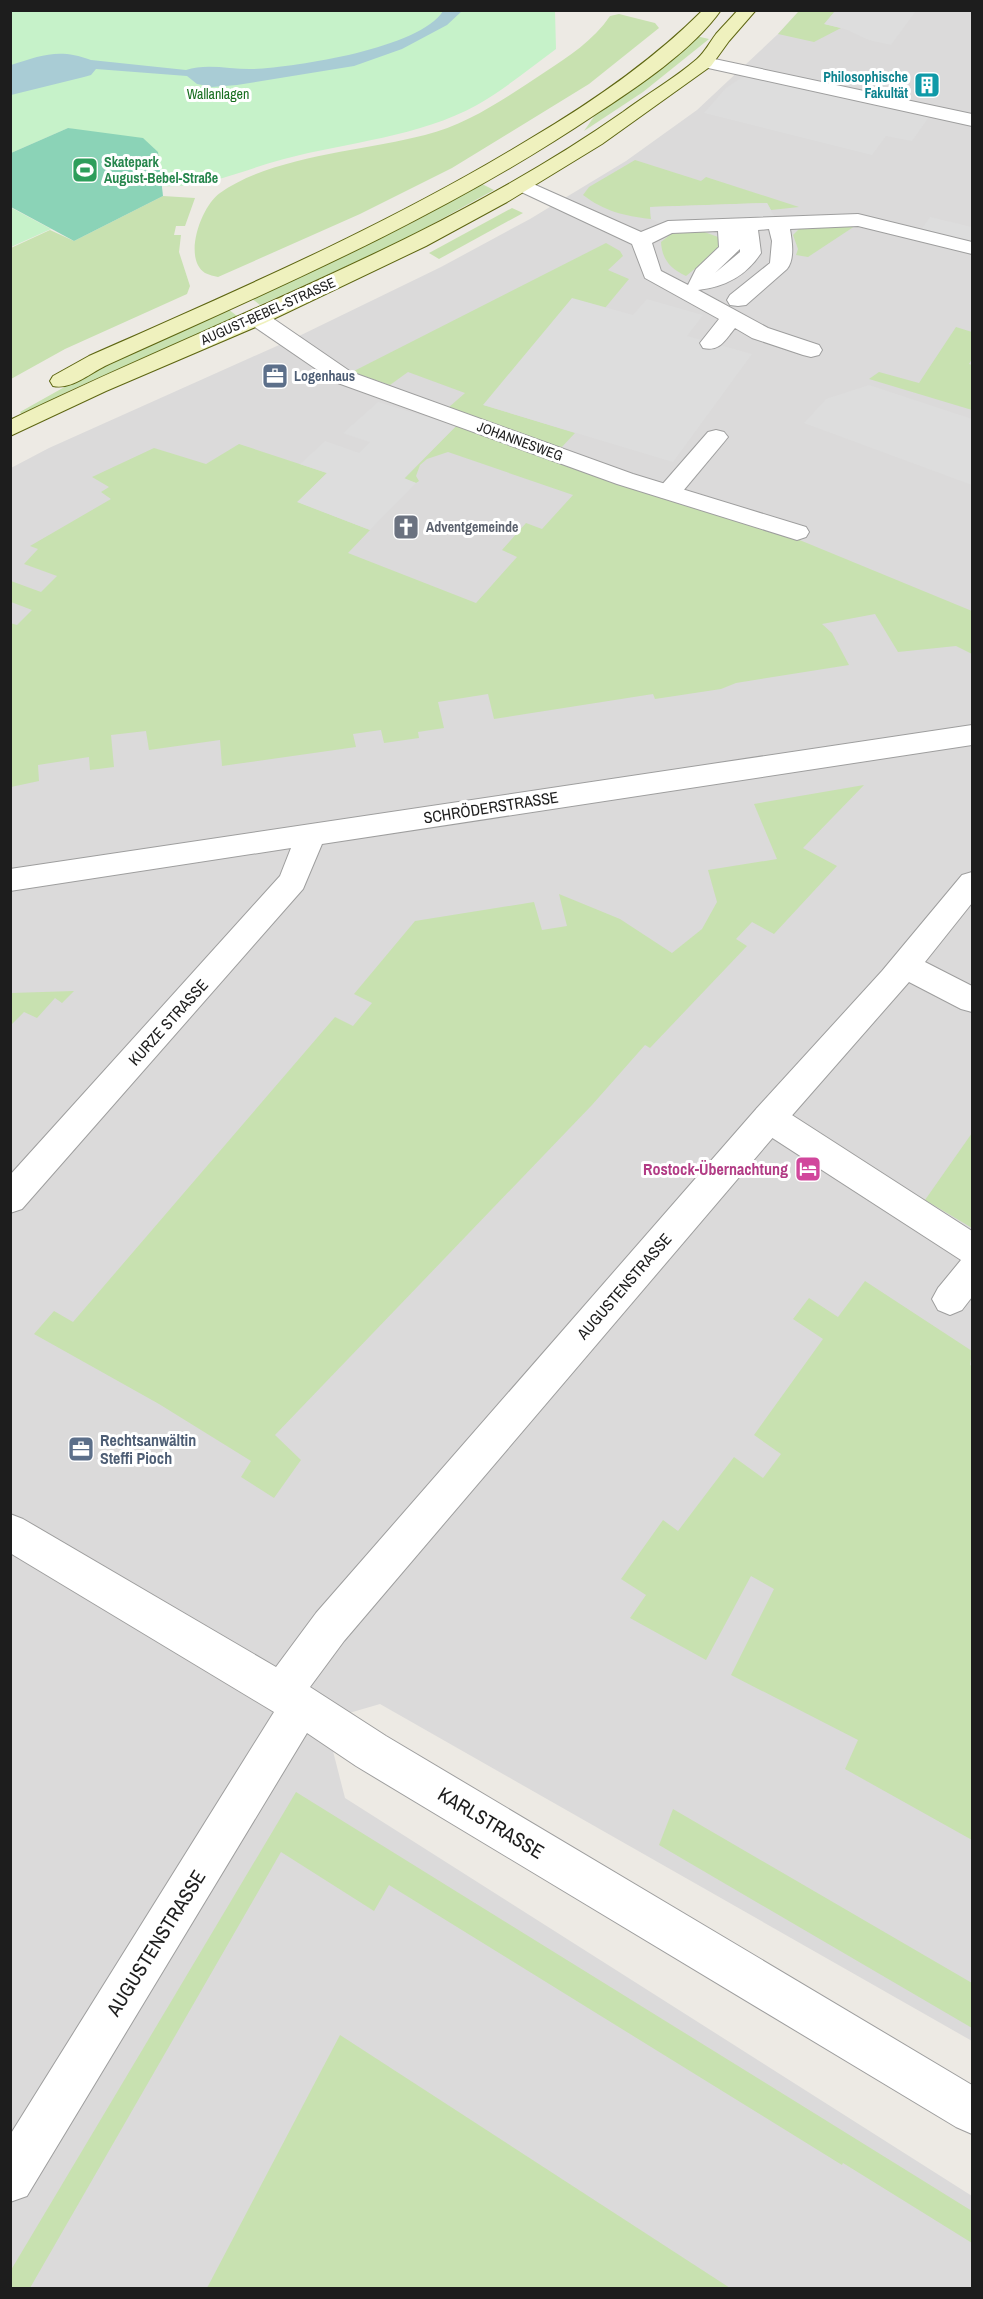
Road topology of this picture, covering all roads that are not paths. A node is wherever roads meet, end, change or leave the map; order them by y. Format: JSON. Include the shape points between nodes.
{"nodes":[{"id":1,"x":713,"y":10,"type":"edge"},
{"id":2,"x":748,"y":10,"type":"edge"},
{"id":3,"x":705,"y":62,"type":"junction"},
{"id":4,"x":972,"y":120,"type":"edge"},
{"id":5,"x":492,"y":172,"type":"junction"},
{"id":6,"x":522,"y":186,"type":"junction"},
{"id":7,"x":778,"y":223,"type":"junction"},
{"id":8,"x":641,"y":240,"type":"junction"},
{"id":9,"x":972,"y":248,"type":"edge"},
{"id":10,"x":735,"y":309,"type":"junction"},
{"id":11,"x":257,"y":318,"type":"junction"},
{"id":12,"x":711,"y":343,"type":"dead end"},
{"id":13,"x":811,"y":351,"type":"dead end"},
{"id":14,"x":10,"y":411,"type":"edge"},
{"id":15,"x":10,"y":429,"type":"edge"},
{"id":16,"x":716,"y":437,"type":"dead end"},
{"id":17,"x":669,"y":492,"type":"junction"},
{"id":18,"x":797,"y":532,"type":"dead end"},
{"id":19,"x":972,"y":735,"type":"edge"},
{"id":20,"x":310,"y":836,"type":"junction"},
{"id":21,"x":10,"y":880,"type":"edge"},
{"id":22,"x":972,"y":883,"type":"edge"},
{"id":23,"x":905,"y":966,"type":"junction"},
{"id":24,"x":972,"y":1000,"type":"edge"},
{"id":25,"x":769,"y":1118,"type":"junction"},
{"id":26,"x":10,"y":1199,"type":"edge"},
{"id":27,"x":972,"y":1249,"type":"edge"},
{"id":28,"x":972,"y":1271,"type":"edge"},
{"id":29,"x":950,"y":1299,"type":"dead end"},
{"id":30,"x":10,"y":1532,"type":"edge"},
{"id":31,"x":292,"y":1700,"type":"junction"},
{"id":32,"x":972,"y":2111,"type":"edge"},
{"id":33,"x":10,"y":2179,"type":"edge"}],
"edges":[{"from":1,"to":5,"type":"main road","name":"AUGUST-BEBEL-STRASSE","via":[[646,72]]},
{"from":2,"to":3,"type":"main road","name":"AUGUST-BEBEL-STRASSE"},
{"from":3,"to":4,"type":"street"},
{"from":3,"to":6,"type":"main road","name":"AUGUST-BEBEL-STRASSE","via":[[625,120]]},
{"from":5,"to":6,"type":"main road"},
{"from":5,"to":14,"type":"main road","name":"AUGUST-BEBEL-STRASSE","via":[[356,243],[96,361]]},
{"from":6,"to":8,"type":"street"},
{"from":6,"to":11,"type":"main road","name":"AUGUST-BEBEL-STRASSE","via":[[419,242]]},
{"from":7,"to":8,"type":"street","via":[[668,227]]},
{"from":7,"to":9,"type":"street","via":[[858,220]]},
{"from":7,"to":10,"type":"street","via":[[782,241],[780,265]]},
{"from":8,"to":10,"type":"street","via":[[652,274]]},
{"from":10,"to":12,"type":"street"},
{"from":10,"to":13,"type":"street","via":[[760,333]]},
{"from":11,"to":15,"type":"main road","name":"AUGUST-BEBEL-STRASSE","via":[[98,386]]},
{"from":11,"to":17,"type":"street","name":"JOHANNESWEG","via":[[343,377]]},
{"from":16,"to":17,"type":"street"},
{"from":17,"to":18,"type":"street","name":"JOHANNESWEG"},
{"from":19,"to":20,"type":"street","name":"SCHRÖDERSTRASSE"},
{"from":20,"to":21,"type":"street","name":"SCHRÖDERSTRASSE"},
{"from":20,"to":26,"type":"street","name":"KURZE STRASSE","via":[[292,881]]},
{"from":22,"to":23,"type":"street","name":"AUGUSTENSTRASSE"},
{"from":23,"to":24,"type":"street"},
{"from":23,"to":25,"type":"street","name":"AUGUSTENSTRASSE"},
{"from":25,"to":27,"type":"street"},
{"from":25,"to":31,"type":"street","name":"AUGUSTENSTRASSE","via":[[330,1627]]},
{"from":28,"to":29,"type":"street"},
{"from":30,"to":31,"type":"street","name":"KARLSTRASSE"},
{"from":31,"to":32,"type":"street","name":"KARLSTRASSE"},
{"from":31,"to":33,"type":"street","name":"AUGUSTENSTRASSE"}]}
